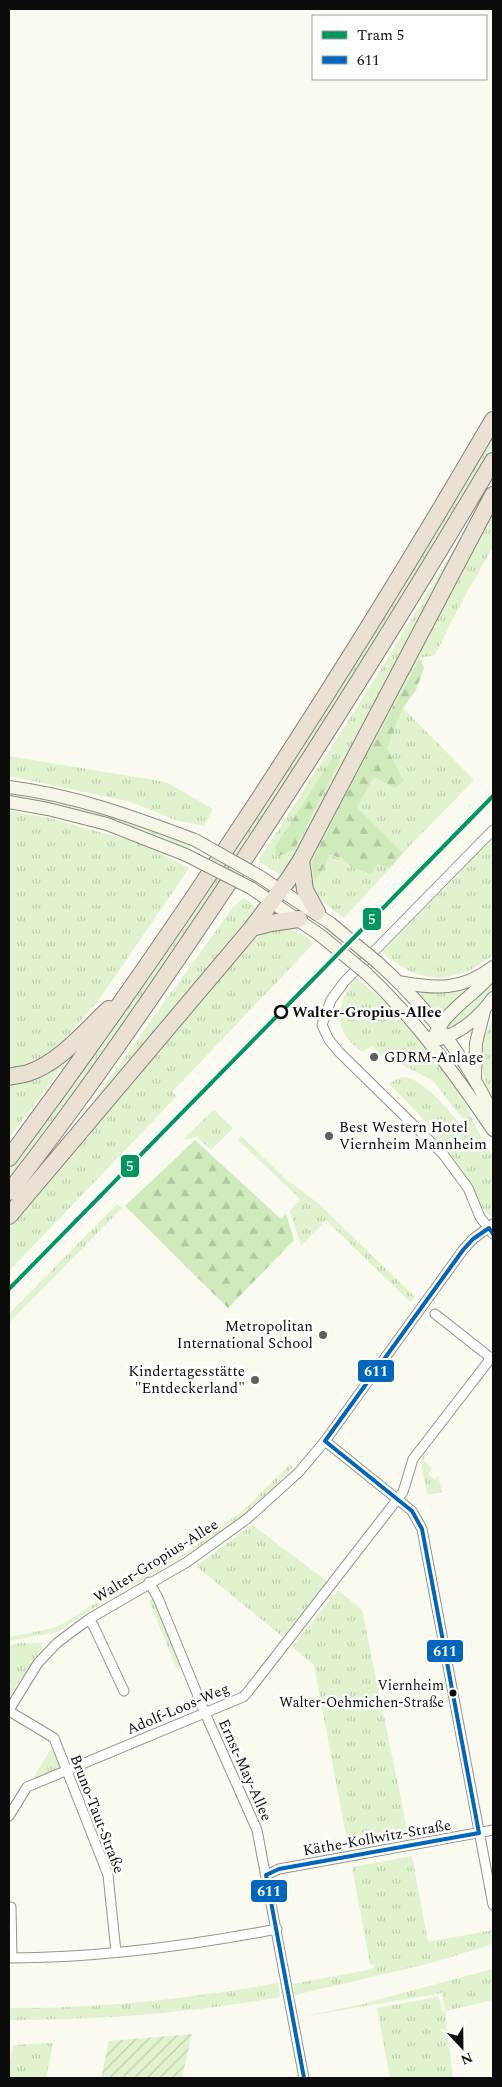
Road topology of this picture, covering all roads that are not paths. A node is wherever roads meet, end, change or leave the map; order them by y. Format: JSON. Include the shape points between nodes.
{"nodes":[{"id":1,"x":493,"y":420,"type":"edge"},
{"id":2,"x":493,"y":461,"type":"edge"},
{"id":3,"x":493,"y":495,"type":"edge"},
{"id":4,"x":9,"y":787,"type":"edge"},
{"id":5,"x":9,"y":802,"type":"edge"},
{"id":6,"x":493,"y":830,"type":"edge"},
{"id":7,"x":300,"y":860,"type":"junction"},
{"id":8,"x":277,"y":896,"type":"junction"},
{"id":9,"x":317,"y":912,"type":"junction"},
{"id":10,"x":299,"y":919,"type":"junction"},
{"id":11,"x":252,"y":928,"type":"junction"},
{"id":12,"x":493,"y":967,"type":"edge"},
{"id":13,"x":493,"y":973,"type":"edge"},
{"id":14,"x":398,"y":982,"type":"junction"},
{"id":15,"x":136,"y":984,"type":"junction"},
{"id":16,"x":493,"y":998,"type":"edge"},
{"id":17,"x":484,"y":1011,"type":"junction"},
{"id":18,"x":442,"y":1032,"type":"junction"},
{"id":19,"x":431,"y":1043,"type":"junction"},
{"id":20,"x":9,"y":1077,"type":"edge"},
{"id":21,"x":475,"y":1077,"type":"junction"},
{"id":22,"x":493,"y":1114,"type":"edge"},
{"id":23,"x":493,"y":1130,"type":"edge"},
{"id":24,"x":9,"y":1158,"type":"edge"},
{"id":25,"x":9,"y":1192,"type":"edge"},
{"id":26,"x":9,"y":1216,"type":"edge"},
{"id":27,"x":492,"y":1229,"type":"edge"},
{"id":28,"x":435,"y":1314,"type":"dead end"},
{"id":29,"x":325,"y":1441,"type":"junction"},
{"id":30,"x":398,"y":1499,"type":"junction"},
{"id":31,"x":149,"y":1582,"type":"junction"},
{"id":32,"x":88,"y":1619,"type":"junction"},
{"id":33,"x":124,"y":1691,"type":"dead end"},
{"id":34,"x":9,"y":1711,"type":"edge"},
{"id":35,"x":205,"y":1713,"type":"junction"},
{"id":36,"x":67,"y":1770,"type":"junction"},
{"id":37,"x":10,"y":1812,"type":"edge"},
{"id":38,"x":493,"y":1830,"type":"edge"},
{"id":39,"x":479,"y":1833,"type":"junction"},
{"id":40,"x":266,"y":1875,"type":"junction"},
{"id":41,"x":493,"y":1904,"type":"edge"},
{"id":42,"x":9,"y":1907,"type":"edge"},
{"id":43,"x":277,"y":1929,"type":"junction"},
{"id":44,"x":116,"y":1952,"type":"junction"},
{"id":45,"x":11,"y":1958,"type":"edge"},
{"id":46,"x":304,"y":2078,"type":"edge"}],
"edges":[{"from":1,"to":15,"type":"highway","via":[[328,691]]},
{"from":2,"to":25,"type":"highway","via":[[275,814],[153,995]]},
{"from":3,"to":7,"type":"highway"},
{"from":4,"to":8,"type":"main road","bridge":true,"via":[[74,799],[127,814],[195,840],[259,876]]},
{"from":5,"to":8,"type":"main road","bridge":true,"via":[[107,824],[186,855],[251,888]]},
{"from":6,"to":27,"type":"street","via":[[344,981],[331,1000],[322,1025],[338,1052],[443,1154],[468,1188],[480,1217]]},
{"from":7,"to":8,"type":"highway"},
{"from":7,"to":9,"type":"highway","via":[[305,890]]},
{"from":8,"to":9,"type":"main road"},
{"from":8,"to":10,"type":"main road"},
{"from":8,"to":11,"type":"highway"},
{"from":9,"to":14,"type":"main road","bridge":true},
{"from":10,"to":11,"type":"highway"},
{"from":10,"to":19,"type":"main road","bridge":true,"via":[[366,974]]},
{"from":11,"to":26,"type":"highway"},
{"from":12,"to":14,"type":"main road","via":[[468,982],[446,987]]},
{"from":13,"to":18,"type":"main road"},
{"from":14,"to":18,"type":"main road"},
{"from":15,"to":20,"type":"highway","via":[[47,1063]]},
{"from":15,"to":24,"type":"highway"},
{"from":16,"to":17,"type":"main road"},
{"from":17,"to":18,"type":"main road","via":[[466,1026]]},
{"from":17,"to":21,"type":"main road","via":[[476,1043]]},
{"from":18,"to":19,"type":"main road"},
{"from":18,"to":21,"type":"main road"},
{"from":19,"to":23,"type":"main road"},
{"from":21,"to":22,"type":"main road"},
{"from":27,"to":29,"type":"street","name":"Walter-Gropius-Allee","via":[[473,1239],[463,1250]]},
{"from":28,"to":30,"type":"street","name":"Adolf-Loos-Weg","via":[[491,1358],[413,1459]]},
{"from":29,"to":30,"type":"street"},
{"from":29,"to":31,"type":"street","name":"Walter-Gropius-Allee","via":[[294,1477],[248,1518],[187,1562]]},
{"from":30,"to":35,"type":"street","name":"Adolf-Loos-Weg","via":[[243,1697]]},
{"from":30,"to":39,"type":"street","via":[[412,1511],[422,1530]]},
{"from":31,"to":32,"type":"street","name":"Walter-Gropius-Allee"},
{"from":31,"to":35,"type":"street","name":"Ernst-May-Allee"},
{"from":32,"to":33,"type":"street"},
{"from":32,"to":34,"type":"street","name":"Walter-Gropius-Allee","via":[[38,1663]]},
{"from":34,"to":36,"type":"street","name":"Bruno-Taut-Straße","via":[[54,1738]]},
{"from":35,"to":36,"type":"street","name":"Adolf-Loos-Weg"},
{"from":35,"to":40,"type":"street","name":"Ernst-May-Allee","via":[[257,1830]]},
{"from":36,"to":37,"type":"street","name":"Adolf-Loos-Weg","via":[[27,1786]]},
{"from":36,"to":44,"type":"street","name":"Bruno-Taut-Straße","via":[[108,1875]]},
{"from":38,"to":39,"type":"street","name":"Käthe-Kollwitz-Straße"},
{"from":39,"to":40,"type":"street","name":"Käthe-Kollwitz-Straße","via":[[280,1869]]},
{"from":39,"to":41,"type":"street"},
{"from":40,"to":43,"type":"street","name":"Ernst-May-Allee"},
{"from":42,"to":45,"type":"street"},
{"from":43,"to":44,"type":"street","via":[[221,1940]]},
{"from":43,"to":46,"type":"street","name":"Ernst-May-Allee"},
{"from":44,"to":45,"type":"street"}]}
